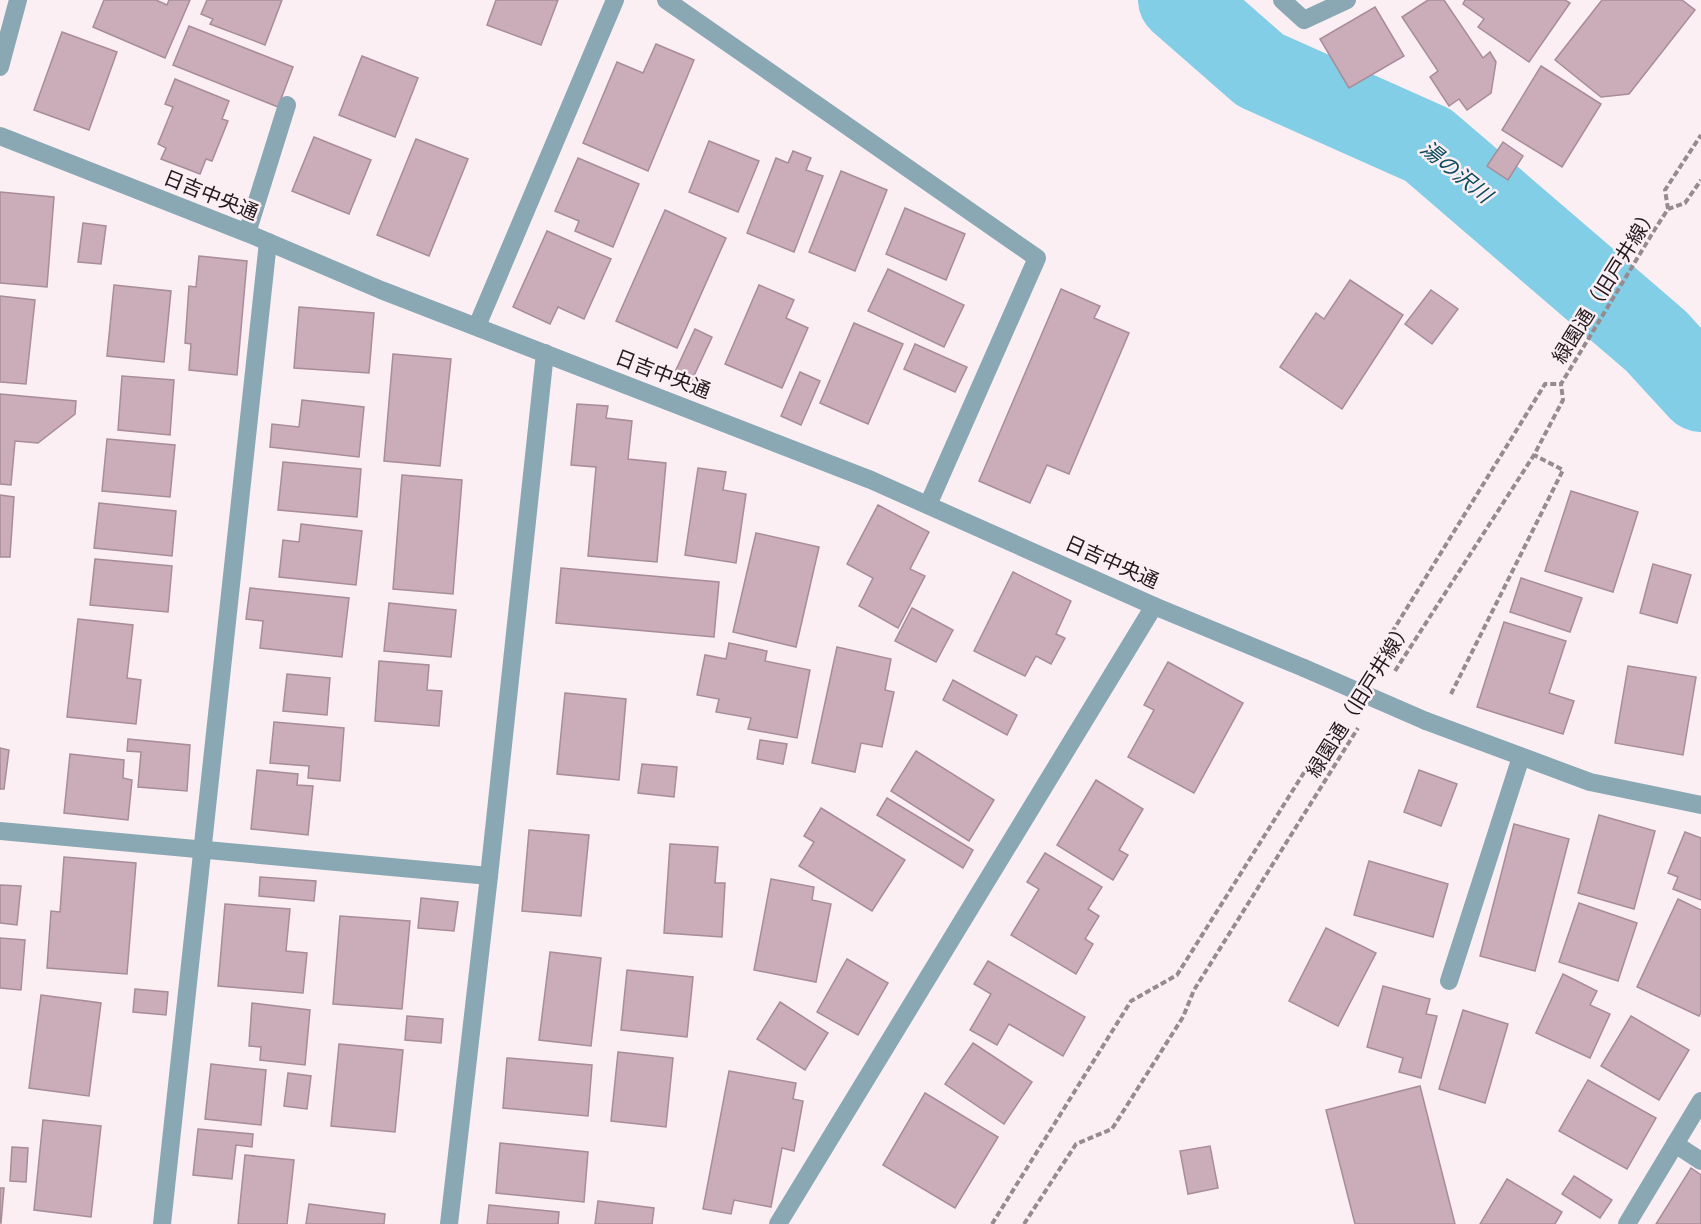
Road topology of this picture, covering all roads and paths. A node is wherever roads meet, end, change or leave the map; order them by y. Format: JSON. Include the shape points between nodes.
{"nodes":[{"id":1,"x":18,"y":0,"type":"edge"},
{"id":2,"x":615,"y":0,"type":"edge"},
{"id":3,"x":666,"y":0,"type":"edge"},
{"id":4,"x":1282,"y":0,"type":"edge"},
{"id":5,"x":1347,"y":0,"type":"edge"},
{"id":6,"x":0,"y":67,"type":"edge"},
{"id":7,"x":288,"y":105,"type":"dead end"},
{"id":8,"x":1701,"y":135,"type":"edge"},
{"id":9,"x":0,"y":136,"type":"edge"},
{"id":10,"x":1701,"y":180,"type":"edge"},
{"id":11,"x":1668,"y":209,"type":"junction"},
{"id":12,"x":247,"y":233,"type":"junction"},
{"id":13,"x":268,"y":242,"type":"junction"},
{"id":14,"x":477,"y":326,"type":"junction"},
{"id":15,"x":545,"y":353,"type":"junction"},
{"id":16,"x":1561,"y":384,"type":"junction"},
{"id":17,"x":1534,"y":455,"type":"junction"},
{"id":18,"x":928,"y":505,"type":"junction"},
{"id":19,"x":1154,"y":606,"type":"junction"},
{"id":20,"x":1372,"y":664,"type":"dead end"},
{"id":21,"x":1391,"y":677,"type":"dead end"},
{"id":22,"x":1451,"y":694,"type":"dead end"},
{"id":23,"x":1341,"y":714,"type":"dead end"},
{"id":24,"x":1360,"y":724,"type":"dead end"},
{"id":25,"x":1521,"y":757,"type":"junction"},
{"id":26,"x":1701,"y":805,"type":"edge"},
{"id":27,"x":0,"y":831,"type":"edge"},
{"id":28,"x":202,"y":851,"type":"junction"},
{"id":29,"x":489,"y":876,"type":"junction"},
{"id":30,"x":1449,"y":981,"type":"dead end"},
{"id":31,"x":1701,"y":1101,"type":"edge"},
{"id":32,"x":1675,"y":1144,"type":"junction"},
{"id":33,"x":1701,"y":1161,"type":"edge"},
{"id":34,"x":162,"y":1224,"type":"edge"},
{"id":35,"x":449,"y":1224,"type":"edge"},
{"id":36,"x":778,"y":1224,"type":"edge"},
{"id":37,"x":992,"y":1224,"type":"edge"},
{"id":38,"x":1024,"y":1224,"type":"edge"},
{"id":39,"x":1627,"y":1224,"type":"edge"}],
"edges":[{"from":1,"to":6,"type":"street"},
{"from":2,"to":14,"type":"street"},
{"from":3,"to":18,"type":"street","via":[[1037,258]]},
{"from":4,"to":5,"type":"street","via":[[1304,20]]},
{"from":7,"to":12,"type":"street"},
{"from":8,"to":11,"type":"path","via":[[1665,190]]},
{"from":9,"to":12,"type":"street","name":"日吉中央通"},
{"from":10,"to":11,"type":"path","name":"緑園通（旧戸井線）","via":[[1685,204]]},
{"from":11,"to":16,"type":"path","name":"緑園通（旧戸井線）"},
{"from":12,"to":13,"type":"street","name":"日吉中央通"},
{"from":13,"to":14,"type":"street","name":"日吉中央通"},
{"from":13,"to":28,"type":"street"},
{"from":14,"to":15,"type":"street","name":"日吉中央通"},
{"from":15,"to":18,"type":"street","name":"日吉中央通"},
{"from":15,"to":29,"type":"street"},
{"from":16,"to":17,"type":"path","name":"緑園通（旧戸井線）","via":[[1563,400]]},
{"from":16,"to":20,"type":"path","via":[[1545,384]]},
{"from":17,"to":21,"type":"path","name":"緑園通（旧戸井線）"},
{"from":17,"to":22,"type":"path","via":[[1563,470]]},
{"from":18,"to":19,"type":"street","name":"日吉中央通"},
{"from":19,"to":25,"type":"street","name":"日吉中央通","bridge":true},
{"from":19,"to":36,"type":"street"},
{"from":23,"to":37,"type":"path","via":[[1177,975],[1131,1001]]},
{"from":24,"to":38,"type":"path","name":"緑園通（旧戸井線）","via":[[1112,1129],[1076,1144]]},
{"from":25,"to":26,"type":"street","name":"日吉中央通","via":[[1590,782]]},
{"from":25,"to":30,"type":"street"},
{"from":27,"to":28,"type":"street"},
{"from":28,"to":29,"type":"street"},
{"from":28,"to":34,"type":"street"},
{"from":29,"to":35,"type":"street"},
{"from":31,"to":32,"type":"street"},
{"from":32,"to":33,"type":"street"},
{"from":32,"to":39,"type":"street"}]}
